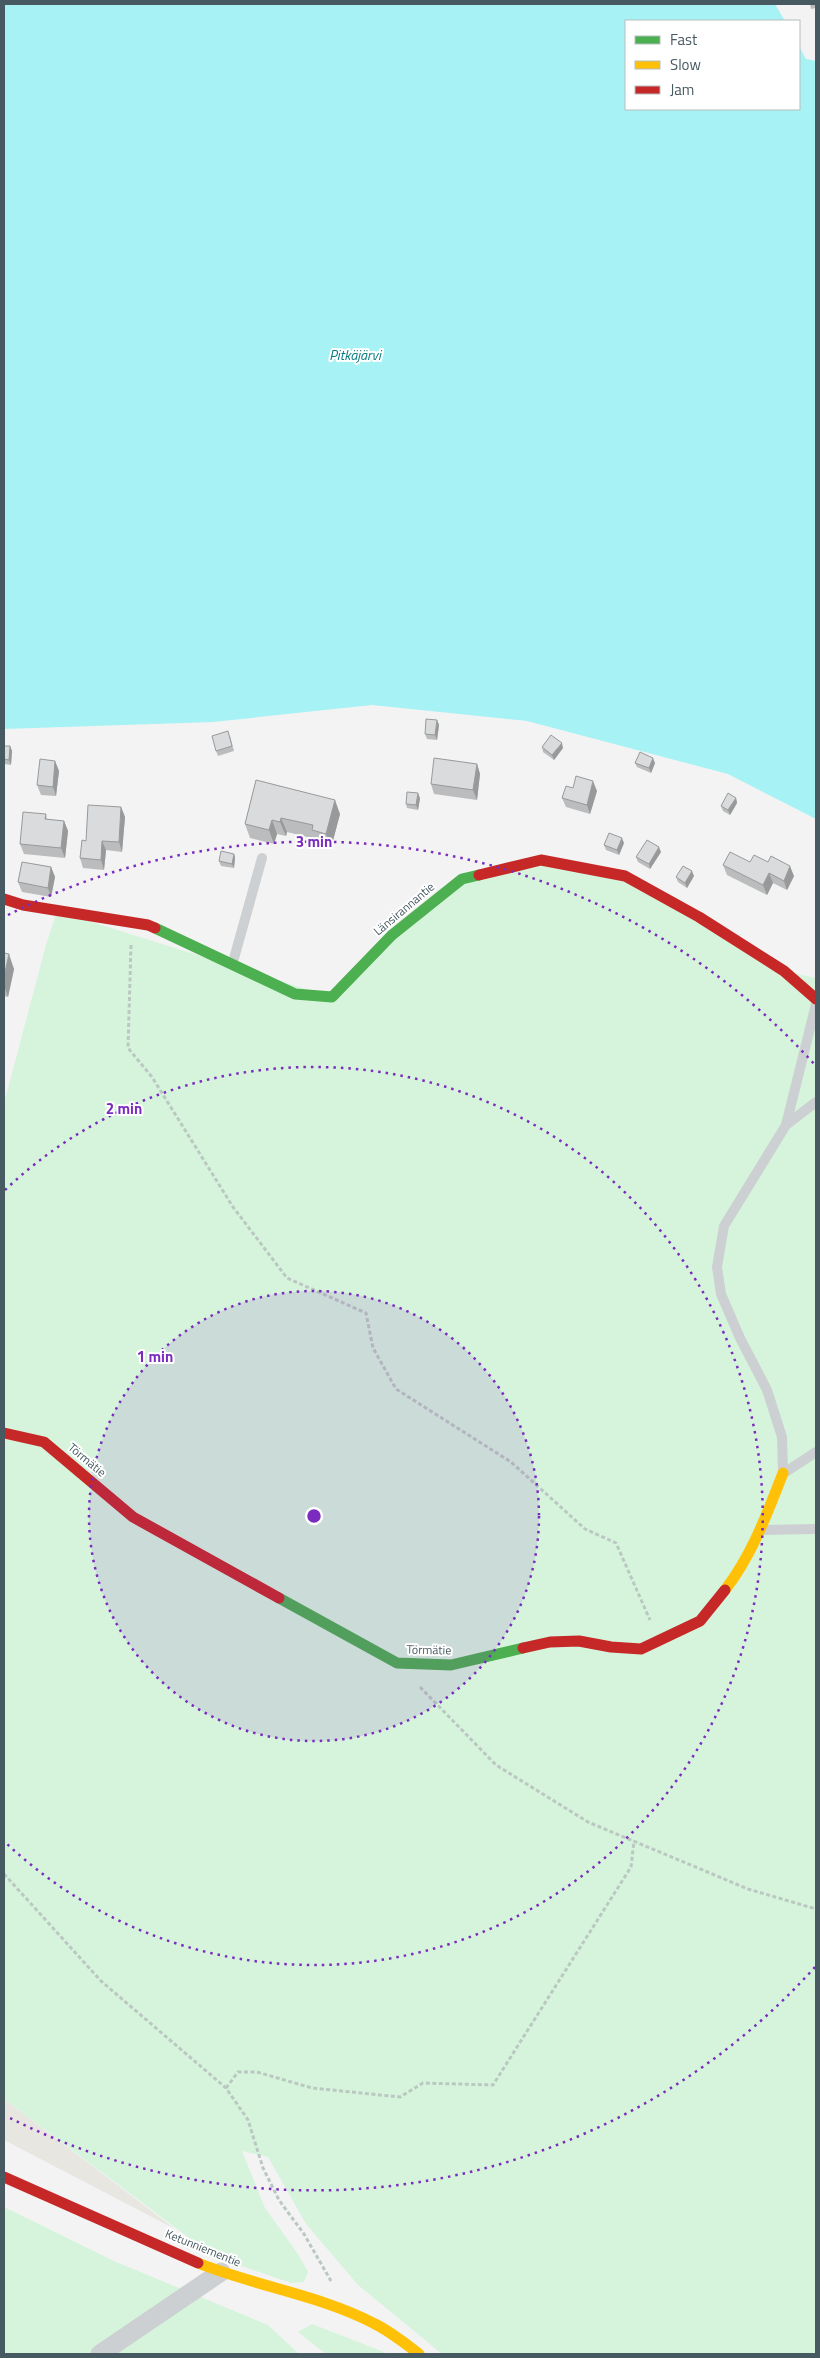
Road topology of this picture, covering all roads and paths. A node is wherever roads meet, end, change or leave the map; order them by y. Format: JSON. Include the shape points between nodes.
{"nodes":[{"id":1,"x":262,"y":858,"type":"dead end"},
{"id":2,"x":4,"y":899,"type":"edge"},
{"id":3,"x":132,"y":922,"type":"junction"},
{"id":4,"x":233,"y":963,"type":"junction"},
{"id":5,"x":816,"y":998,"type":"edge"},
{"id":6,"x":816,"y":1004,"type":"edge"},
{"id":7,"x":816,"y":1102,"type":"edge"},
{"id":8,"x":786,"y":1125,"type":"junction"},
{"id":9,"x":4,"y":1433,"type":"edge"},
{"id":10,"x":816,"y":1452,"type":"edge"},
{"id":11,"x":783,"y":1473,"type":"junction"},
{"id":12,"x":816,"y":1529,"type":"edge"},
{"id":13,"x":761,"y":1530,"type":"junction"},
{"id":14,"x":660,"y":1640,"type":"junction"},
{"id":15,"x":397,"y":1663,"type":"junction"},
{"id":16,"x":634,"y":1841,"type":"junction"},
{"id":17,"x":4,"y":1874,"type":"edge"},
{"id":18,"x":816,"y":1909,"type":"edge"},
{"id":19,"x":226,"y":2088,"type":"junction"},
{"id":20,"x":4,"y":2177,"type":"edge"},
{"id":21,"x":221,"y":2272,"type":"junction"},
{"id":22,"x":333,"y":2285,"type":"dead end"},
{"id":23,"x":100,"y":2354,"type":"edge"},
{"id":24,"x":418,"y":2354,"type":"edge"}],
"edges":[{"from":1,"to":4,"type":"lane"},
{"from":2,"to":3,"type":"street","name":"Länsirannantie","via":[[23,905]]},
{"from":3,"to":4,"type":"street","name":"Länsirannantie","via":[[148,925]]},
{"from":3,"to":14,"type":"path","via":[[128,1048],[152,1078],[233,1208],[287,1278],[366,1313],[373,1348],[396,1389],[511,1462],[585,1529],[616,1543]]},
{"from":4,"to":5,"type":"street","name":"Länsirannantie","via":[[295,994],[332,997],[392,935],[462,879],[540,860],[625,876],[784,970]]},
{"from":6,"to":8,"type":"lane"},
{"from":7,"to":8,"type":"lane"},
{"from":8,"to":11,"type":"lane","via":[[724,1226],[717,1267],[721,1294],[767,1390],[782,1437]]},
{"from":9,"to":15,"type":"street","name":"Törmätie","via":[[44,1442],[133,1516]]},
{"from":10,"to":11,"type":"lane"},
{"from":11,"to":13,"type":"street","name":"Törmätie"},
{"from":12,"to":13,"type":"lane"},
{"from":13,"to":14,"type":"street","name":"Törmätie","via":[[736,1576],[700,1622]]},
{"from":14,"to":15,"type":"street","name":"Törmätie","via":[[641,1649],[579,1641],[550,1642],[451,1665]]},
{"from":15,"to":16,"type":"path","via":[[496,1765],[588,1822]]},
{"from":16,"to":18,"type":"path","via":[[748,1889]]},
{"from":16,"to":19,"type":"path","via":[[631,1866],[493,2085],[423,2083],[400,2097],[312,2088],[257,2072],[238,2072]]},
{"from":17,"to":19,"type":"path","via":[[101,1981]]},
{"from":19,"to":22,"type":"path","via":[[248,2120],[263,2168],[279,2200],[304,2234]]},
{"from":20,"to":21,"type":"street","name":"Ketunniementie"},
{"from":21,"to":23,"type":"street"},
{"from":21,"to":24,"type":"street","name":"Ketunniementie","via":[[348,2310],[404,2340]]}]}
